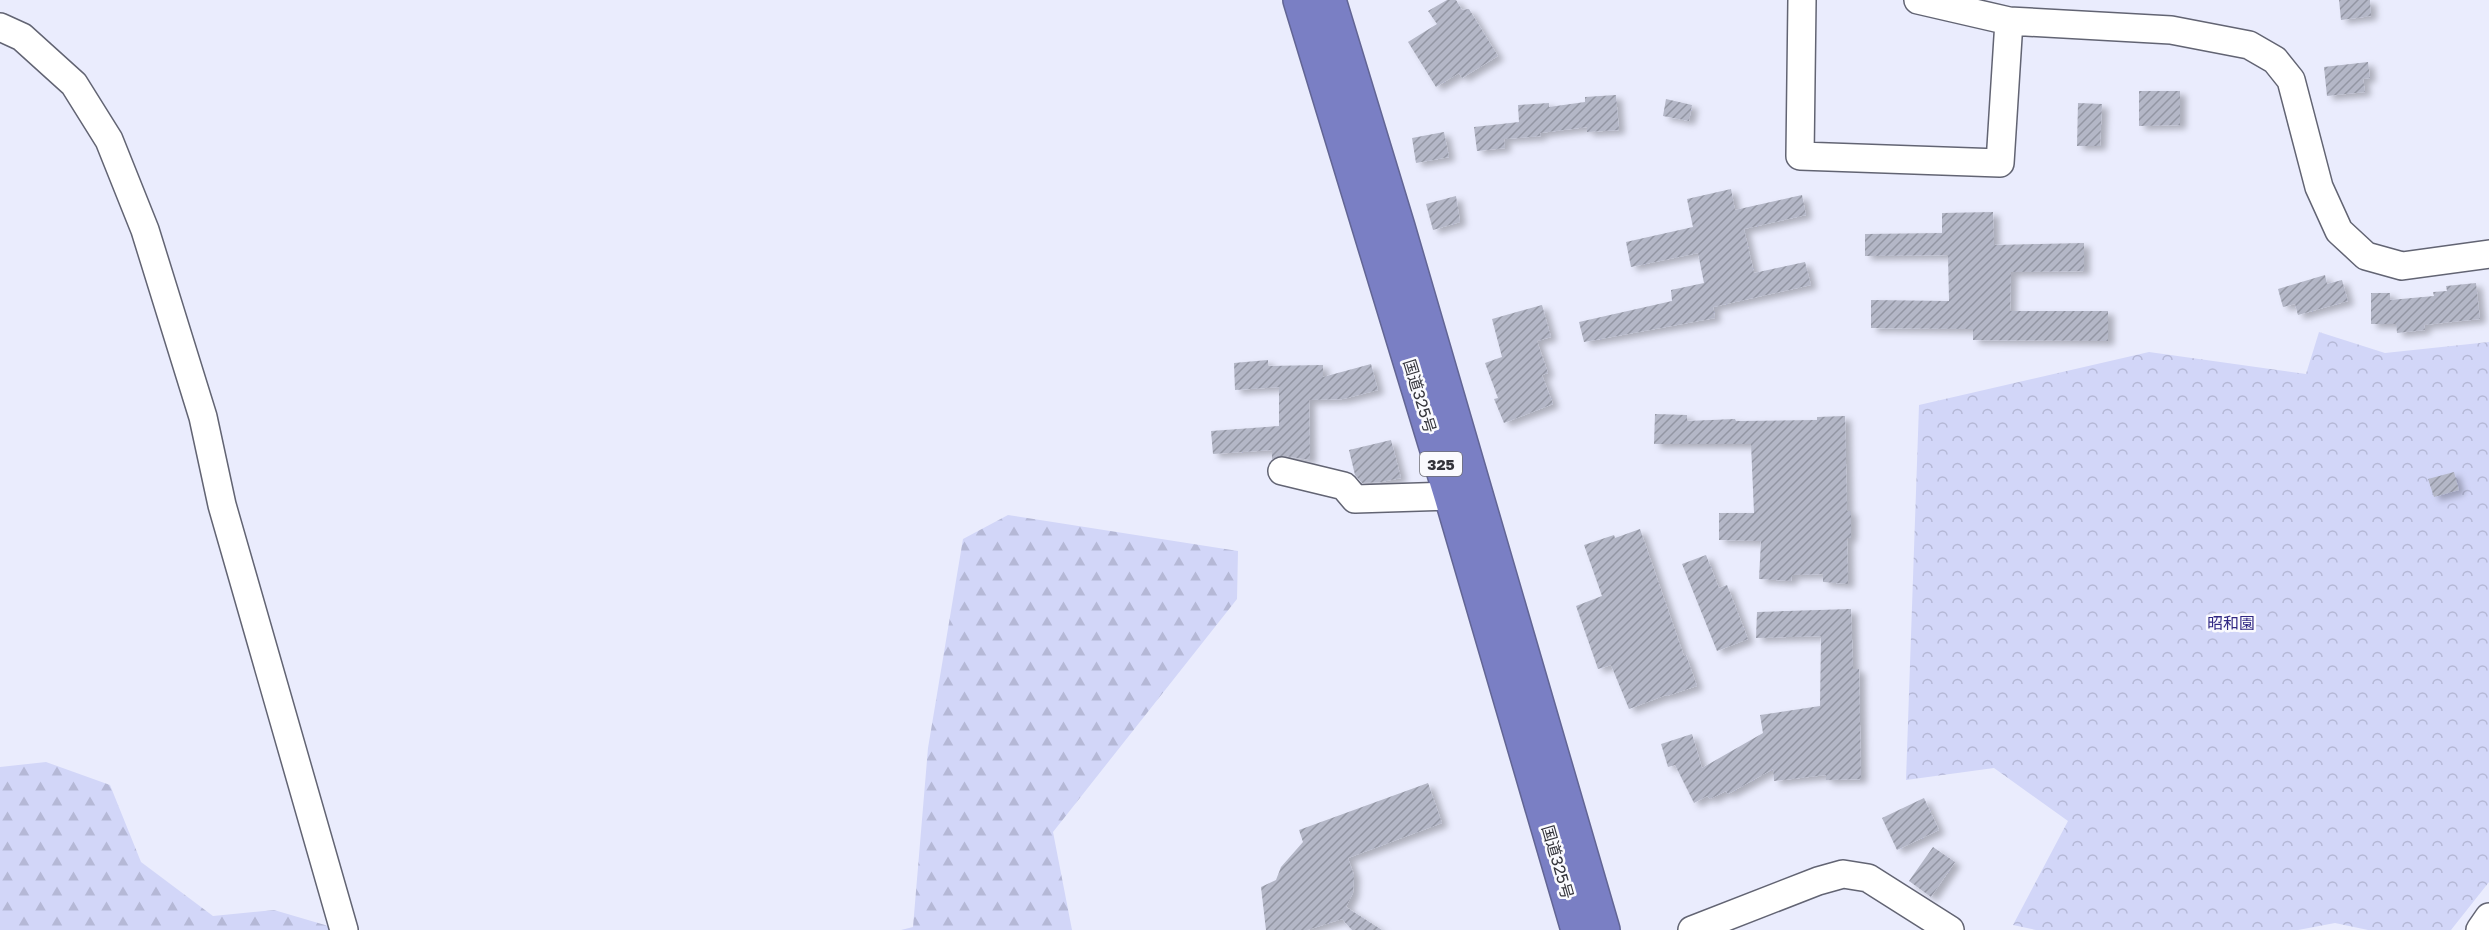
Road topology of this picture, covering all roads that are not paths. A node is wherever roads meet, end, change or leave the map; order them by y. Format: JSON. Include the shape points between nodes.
{"nodes":[{"id":1,"x":1300,"y":0,"type":"edge"},
{"id":2,"x":1329,"y":0,"type":"edge"},
{"id":3,"x":1802,"y":0,"type":"edge"},
{"id":4,"x":1918,"y":0,"type":"edge"},
{"id":5,"x":2009,"y":21,"type":"junction"},
{"id":6,"x":0,"y":27,"type":"edge"},
{"id":7,"x":2489,"y":254,"type":"edge"},
{"id":8,"x":1282,"y":471,"type":"dead end"},
{"id":9,"x":1451,"y":496,"type":"junction"},
{"id":10,"x":2489,"y":917,"type":"edge"},
{"id":11,"x":344,"y":930,"type":"edge"},
{"id":12,"x":1578,"y":930,"type":"edge"},
{"id":13,"x":1603,"y":930,"type":"edge"},
{"id":14,"x":1692,"y":930,"type":"edge"},
{"id":15,"x":1950,"y":930,"type":"edge"},
{"id":16,"x":2480,"y":930,"type":"edge"}],
"edges":[{"from":1,"to":9,"type":"highway","name":"国道325号","number":"325"},
{"from":2,"to":13,"type":"highway","name":"国道325号","number":"325"},
{"from":3,"to":5,"type":"street","via":[[1800,156],[2000,164]]},
{"from":4,"to":5,"type":"street"},
{"from":5,"to":7,"type":"street","via":[[2171,30],[2249,45],[2275,60],[2291,80],[2319,187],[2339,231],[2367,256],[2402,266]]},
{"from":6,"to":11,"type":"street","via":[[22,37],[74,84],[110,140],[145,230],[200,407],[222,505]]},
{"from":8,"to":9,"type":"street","via":[[1344,486],[1354,499]]},
{"from":9,"to":12,"type":"highway","name":"国道325号","number":"325"},
{"from":10,"to":16,"type":"street"},
{"from":14,"to":15,"type":"street","via":[[1843,874],[1868,878]]}]}
